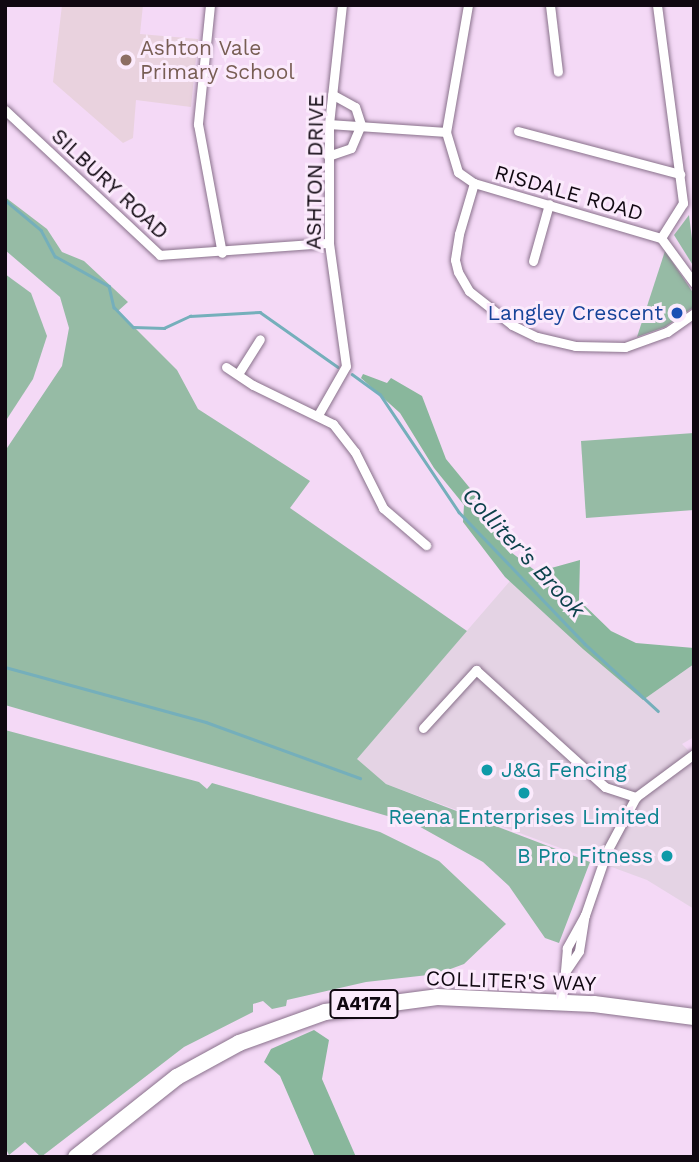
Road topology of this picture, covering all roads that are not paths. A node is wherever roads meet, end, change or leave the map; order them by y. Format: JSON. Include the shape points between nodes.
{"nodes":[{"id":1,"x":210,"y":5,"type":"edge"},
{"id":2,"x":342,"y":5,"type":"edge"},
{"id":3,"x":468,"y":5,"type":"edge"},
{"id":4,"x":550,"y":5,"type":"edge"},
{"id":5,"x":657,"y":5,"type":"edge"},
{"id":6,"x":558,"y":72,"type":"dead end"},
{"id":7,"x":332,"y":94,"type":"junction"},
{"id":8,"x":5,"y":110,"type":"edge"},
{"id":9,"x":329,"y":124,"type":"junction"},
{"id":10,"x":361,"y":125,"type":"junction"},
{"id":11,"x":518,"y":131,"type":"dead end"},
{"id":12,"x":446,"y":132,"type":"junction"},
{"id":13,"x":328,"y":156,"type":"junction"},
{"id":14,"x":680,"y":174,"type":"junction"},
{"id":15,"x":474,"y":183,"type":"junction"},
{"id":16,"x":549,"y":204,"type":"junction"},
{"id":17,"x":662,"y":238,"type":"junction"},
{"id":18,"x":328,"y":243,"type":"junction"},
{"id":19,"x":222,"y":253,"type":"junction"},
{"id":20,"x":533,"y":261,"type":"dead end"},
{"id":21,"x":694,"y":283,"type":"edge"},
{"id":22,"x":694,"y":313,"type":"edge"},
{"id":23,"x":260,"y":339,"type":"dead end"},
{"id":24,"x":226,"y":366,"type":"dead end"},
{"id":25,"x":238,"y":374,"type":"junction"},
{"id":26,"x":318,"y":415,"type":"junction"},
{"id":27,"x":426,"y":545,"type":"dead end"},
{"id":28,"x":423,"y":728,"type":"dead end"},
{"id":29,"x":694,"y":754,"type":"edge"},
{"id":30,"x":636,"y":797,"type":"junction"},
{"id":31,"x":559,"y":1003,"type":"junction"},
{"id":32,"x":694,"y":1017,"type":"edge"},
{"id":33,"x":76,"y":1157,"type":"edge"}],
"edges":[{"from":1,"to":19,"type":"street","via":[[198,124]]},
{"from":2,"to":7,"type":"street","name":"ASHTON DRIVE"},
{"from":3,"to":12,"type":"street","name":"RISDALE ROAD"},
{"from":4,"to":6,"type":"street"},
{"from":5,"to":14,"type":"street"},
{"from":7,"to":9,"type":"street","name":"ASHTON DRIVE"},
{"from":7,"to":10,"type":"street","via":[[355,107]]},
{"from":8,"to":19,"type":"street","name":"SILBURY ROAD","via":[[152,251],[168,256]]},
{"from":9,"to":10,"type":"street"},
{"from":9,"to":13,"type":"street","name":"ASHTON DRIVE"},
{"from":10,"to":12,"type":"street"},
{"from":10,"to":13,"type":"street","via":[[351,148]]},
{"from":11,"to":14,"type":"street"},
{"from":12,"to":15,"type":"street","name":"RISDALE ROAD","via":[[458,172]]},
{"from":13,"to":18,"type":"street","name":"ASHTON DRIVE"},
{"from":14,"to":17,"type":"street","via":[[682,208]]},
{"from":15,"to":16,"type":"street","name":"RISDALE ROAD"},
{"from":15,"to":22,"type":"street","via":[[455,260],[459,275],[488,309],[512,325],[575,346],[625,347],[667,332]]},
{"from":16,"to":17,"type":"street","name":"RISDALE ROAD"},
{"from":16,"to":20,"type":"street"},
{"from":17,"to":21,"type":"street","name":"RISDALE ROAD"},
{"from":18,"to":19,"type":"street","name":"SILBURY ROAD"},
{"from":18,"to":26,"type":"street","name":"ASHTON DRIVE","via":[[346,366]]},
{"from":23,"to":25,"type":"street"},
{"from":24,"to":25,"type":"street"},
{"from":25,"to":26,"type":"street"},
{"from":26,"to":27,"type":"street","via":[[347,439],[383,508]]},
{"from":28,"to":30,"type":"street","via":[[476,670],[606,787]]},
{"from":29,"to":30,"type":"street"},
{"from":30,"to":31,"type":"street","via":[[607,851],[575,961],[565,972]]},
{"from":31,"to":32,"type":"highway","name":"COLLITER'S WAY","number":"A4174"},
{"from":31,"to":33,"type":"highway","name":"COLLITER'S WAY","number":"A4174","via":[[402,999],[294,1021],[239,1043],[177,1077]]}]}
